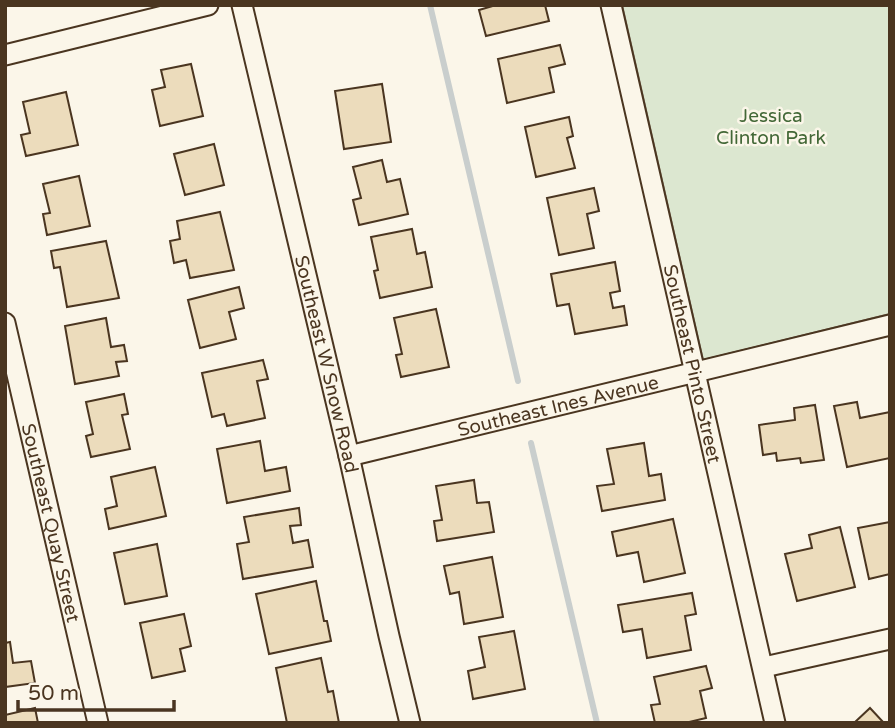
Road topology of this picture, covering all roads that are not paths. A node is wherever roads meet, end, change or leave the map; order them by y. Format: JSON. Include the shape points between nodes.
{"nodes":[{"id":1,"x":208,"y":5,"type":"edge"},
{"id":2,"x":242,"y":5,"type":"edge"},
{"id":3,"x":611,"y":5,"type":"edge"},
{"id":4,"x":5,"y":55,"type":"edge"},
{"id":5,"x":5,"y":323,"type":"edge"},
{"id":6,"x":890,"y":326,"type":"edge"},
{"id":7,"x":695,"y":373,"type":"junction"},
{"id":8,"x":349,"y":456,"type":"junction"},
{"id":9,"x":890,"y":639,"type":"edge"},
{"id":10,"x":764,"y":667,"type":"junction"},
{"id":11,"x":98,"y":723,"type":"edge"},
{"id":12,"x":411,"y":723,"type":"edge"},
{"id":13,"x":775,"y":723,"type":"edge"}],
"edges":[{"from":1,"to":4,"type":"street"},
{"from":2,"to":8,"type":"street","name":"Southeast W Snow Road"},
{"from":3,"to":7,"type":"street","name":"Southeast Pinto Street"},
{"from":5,"to":11,"type":"street","name":"Southeast Quay Street"},
{"from":6,"to":7,"type":"street","name":"Southeast Ines Avenue"},
{"from":7,"to":8,"type":"street","name":"Southeast Ines Avenue"},
{"from":7,"to":10,"type":"street","name":"Southeast Pinto Street"},
{"from":8,"to":12,"type":"street","name":"Southeast W Snow Road"},
{"from":9,"to":10,"type":"street"},
{"from":10,"to":13,"type":"street","name":"Southeast Pinto Street"}]}
